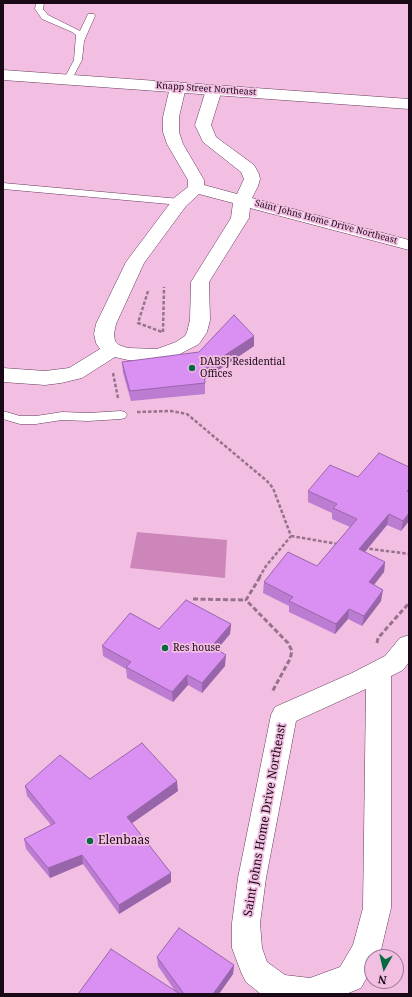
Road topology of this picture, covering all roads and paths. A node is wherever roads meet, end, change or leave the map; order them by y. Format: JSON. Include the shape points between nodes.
{"nodes":[{"id":1,"x":40,"y":3,"type":"edge"},
{"id":2,"x":91,"y":16,"type":"dead end"},
{"id":3,"x":80,"y":40,"type":"junction"},
{"id":4,"x":3,"y":75,"type":"edge"},
{"id":5,"x":68,"y":80,"type":"junction"},
{"id":6,"x":178,"y":87,"type":"junction"},
{"id":7,"x":214,"y":90,"type":"junction"},
{"id":8,"x":409,"y":104,"type":"edge"},
{"id":9,"x":3,"y":186,"type":"edge"},
{"id":10,"x":196,"y":188,"type":"junction"},
{"id":11,"x":242,"y":200,"type":"junction"},
{"id":12,"x":180,"y":202,"type":"junction"},
{"id":13,"x":409,"y":244,"type":"edge"},
{"id":14,"x":150,"y":285,"type":"dead end"},
{"id":15,"x":164,"y":287,"type":"dead end"},
{"id":16,"x":112,"y":359,"type":"junction"},
{"id":17,"x":3,"y":374,"type":"edge"},
{"id":18,"x":122,"y":415,"type":"junction"},
{"id":19,"x":3,"y":416,"type":"edge"},
{"id":20,"x":291,"y":536,"type":"junction"},
{"id":21,"x":342,"y":545,"type":"edge"},
{"id":22,"x":357,"y":548,"type":"edge"},
{"id":23,"x":409,"y":554,"type":"edge"},
{"id":24,"x":193,"y":599,"type":"dead end"},
{"id":25,"x":246,"y":600,"type":"junction"},
{"id":26,"x":409,"y":645,"type":"edge"},
{"id":27,"x":378,"y":671,"type":"junction"},
{"id":28,"x":272,"y":692,"type":"dead end"}],
"edges":[{"from":1,"to":3,"type":"lane","via":[[41,13],[50,20],[74,30],[80,35]]},
{"from":2,"to":3,"type":"lane"},
{"from":3,"to":5,"type":"lane","via":[[78,60]]},
{"from":4,"to":5,"type":"street","name":"Knapp Street Northeast"},
{"from":5,"to":6,"type":"street","name":"Knapp Street Northeast"},
{"from":6,"to":7,"type":"street","name":"Knapp Street Northeast"},
{"from":6,"to":10,"type":"street","via":[[171,117],[171,132],[196,180]]},
{"from":7,"to":8,"type":"street","name":"Knapp Street Northeast"},
{"from":7,"to":11,"type":"street","name":"Saint Johns Home Drive Northeast","via":[[203,125],[209,139],[251,174],[250,186]]},
{"from":9,"to":12,"type":"lane"},
{"from":10,"to":11,"type":"street","name":"Saint Johns Home Drive Northeast"},
{"from":10,"to":12,"type":"street"},
{"from":11,"to":13,"type":"street","name":"Saint Johns Home Drive Northeast"},
{"from":11,"to":16,"type":"street","name":"Saint Johns Home Drive Northeast","via":[[240,218],[200,282],[200,320],[192,340],[157,355],[128,354]]},
{"from":12,"to":16,"type":"street","via":[[135,262],[106,324],[104,334]]},
{"from":14,"to":15,"type":"path","via":[[138,324],[163,333]]},
{"from":16,"to":17,"type":"street","via":[[95,362],[75,373],[61,376],[45,378]]},
{"from":16,"to":18,"type":"path"},
{"from":18,"to":19,"type":"lane","via":[[62,416],[36,420]]},
{"from":18,"to":20,"type":"path","via":[[161,410],[187,414],[273,488]]},
{"from":20,"to":21,"type":"path"},
{"from":20,"to":25,"type":"path","via":[[266,566]]},
{"from":22,"to":23,"type":"path"},
{"from":24,"to":25,"type":"path"},
{"from":25,"to":28,"type":"path","via":[[288,643],[292,651]]},
{"from":26,"to":27,"type":"street","name":"Saint Johns Home Drive Northeast","via":[[394,663]]},
{"from":27,"to":27,"type":"street","name":"Saint Johns Home Drive Northeast","via":[[284,715],[252,878],[246,923],[247,948],[256,972],[279,989],[310,993],[350,978],[366,950],[377,908]]}]}
